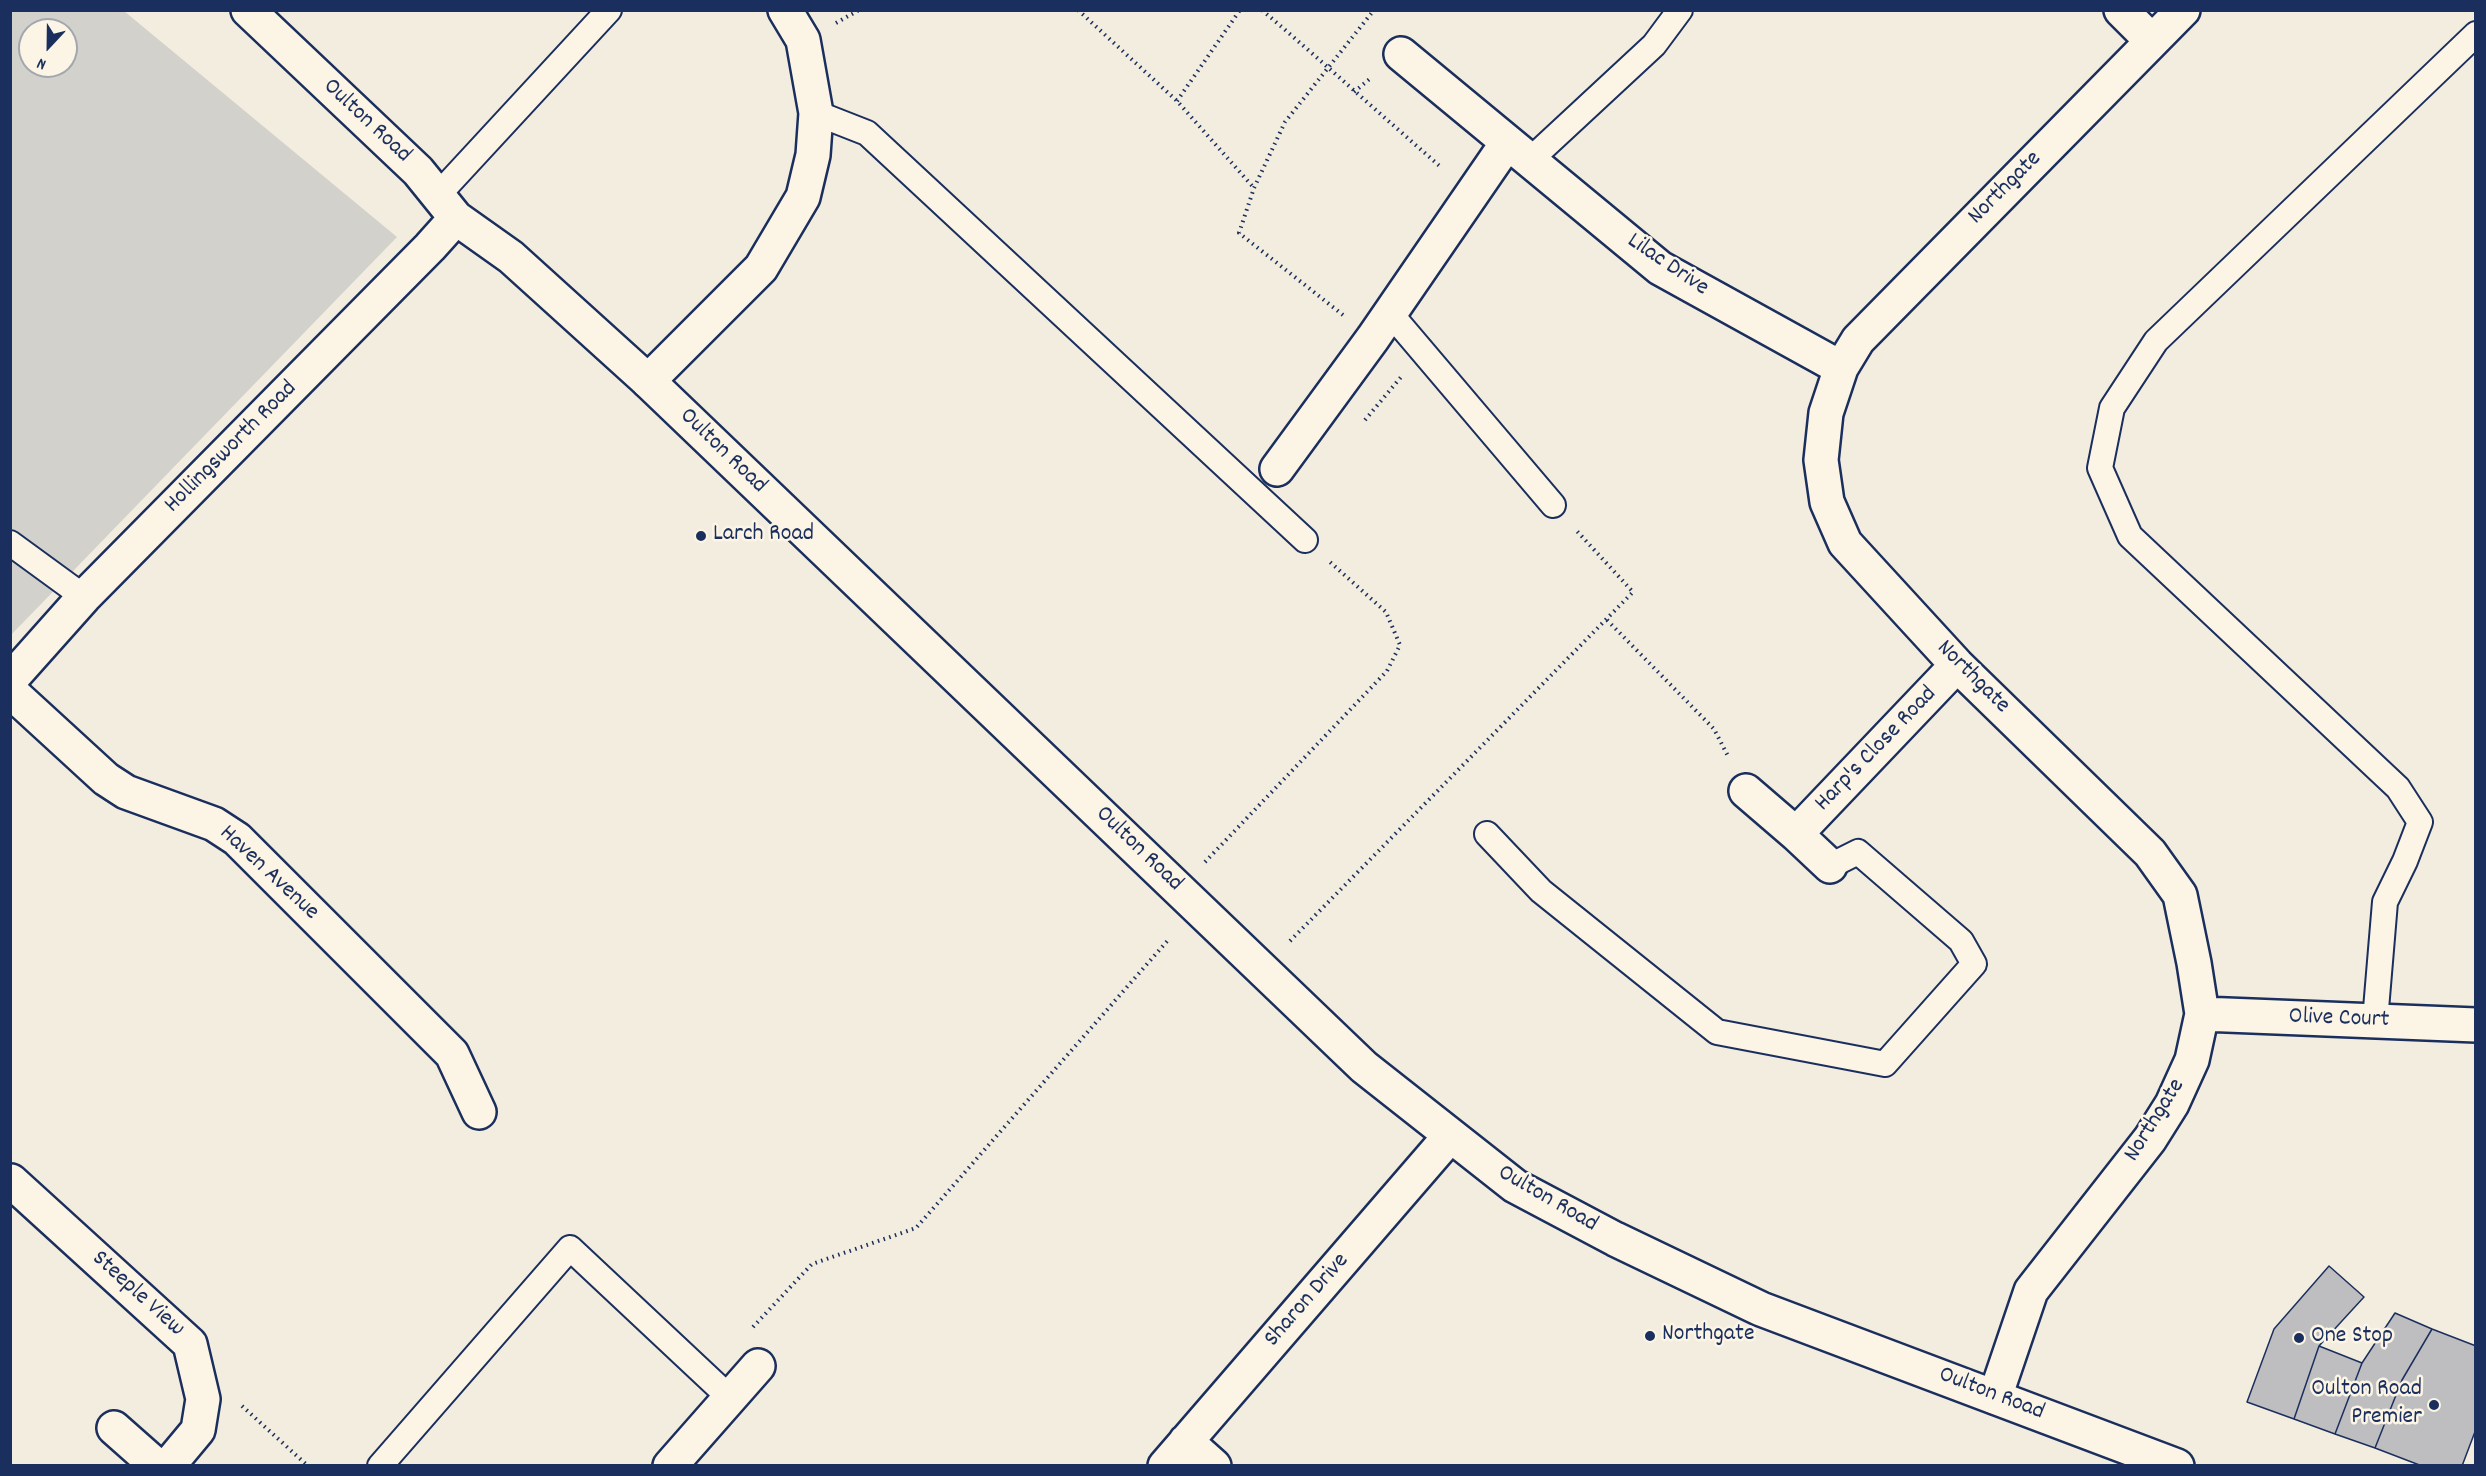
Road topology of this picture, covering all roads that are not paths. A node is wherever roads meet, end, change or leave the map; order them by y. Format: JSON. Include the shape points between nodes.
{"nodes":[{"id":1,"x":248,"y":10,"type":"edge"},
{"id":2,"x":609,"y":10,"type":"edge"},
{"id":3,"x":785,"y":10,"type":"edge"},
{"id":4,"x":1680,"y":10,"type":"edge"},
{"id":5,"x":2121,"y":10,"type":"edge"},
{"id":6,"x":2183,"y":10,"type":"edge"},
{"id":7,"x":2475,"y":34,"type":"edge"},
{"id":8,"x":2152,"y":41,"type":"junction"},
{"id":9,"x":1401,"y":54,"type":"dead end"},
{"id":10,"x":816,"y":113,"type":"junction"},
{"id":11,"x":1518,"y":152,"type":"junction"},
{"id":12,"x":447,"y":207,"type":"junction"},
{"id":13,"x":1381,"y":326,"type":"junction"},
{"id":14,"x":1841,"y":368,"type":"junction"},
{"id":15,"x":648,"y":381,"type":"junction"},
{"id":16,"x":1277,"y":469,"type":"dead end"},
{"id":17,"x":1550,"y":501,"type":"road end"},
{"id":18,"x":1305,"y":540,"type":"road end"},
{"id":19,"x":10,"y":543,"type":"edge"},
{"id":20,"x":84,"y":597,"type":"junction"},
{"id":21,"x":1957,"y":665,"type":"junction"},
{"id":22,"x":10,"y":680,"type":"edge"},
{"id":23,"x":10,"y":691,"type":"edge"},
{"id":24,"x":1746,"y":791,"type":"road end"},
{"id":25,"x":1487,"y":834,"type":"dead end"},
{"id":26,"x":1796,"y":834,"type":"junction"},
{"id":27,"x":1830,"y":866,"type":"joint"},
{"id":28,"x":2202,"y":1014,"type":"junction"},
{"id":29,"x":2375,"y":1022,"type":"junction"},
{"id":30,"x":2475,"y":1026,"type":"edge"},
{"id":31,"x":479,"y":1112,"type":"dead end"},
{"id":32,"x":1449,"y":1136,"type":"junction"},
{"id":33,"x":11,"y":1181,"type":"edge"},
{"id":34,"x":758,"y":1366,"type":"road end"},
{"id":35,"x":1995,"y":1396,"type":"junction"},
{"id":36,"x":730,"y":1398,"type":"junction"},
{"id":37,"x":114,"y":1428,"type":"dead end"},
{"id":38,"x":1186,"y":1441,"type":"junction"},
{"id":39,"x":157,"y":1466,"type":"edge"},
{"id":40,"x":168,"y":1466,"type":"edge"},
{"id":41,"x":380,"y":1466,"type":"edge"},
{"id":42,"x":670,"y":1466,"type":"edge"},
{"id":43,"x":1165,"y":1466,"type":"edge"},
{"id":44,"x":1214,"y":1466,"type":"edge"},
{"id":45,"x":2177,"y":1466,"type":"edge"}],
"edges":[{"from":1,"to":12,"type":"street","name":"Oulton Road","via":[[418,171]]},
{"from":2,"to":12,"type":"lane"},
{"from":3,"to":10,"type":"street","via":[[803,40]]},
{"from":4,"to":11,"type":"lane","via":[[1654,45]]},
{"from":5,"to":8,"type":"street"},
{"from":6,"to":8,"type":"street","name":"Northgate"},
{"from":7,"to":29,"type":"lane","via":[[2156,340],[2112,408],[2100,468],[2130,536],[2398,788],[2420,822],[2385,902]]},
{"from":8,"to":14,"type":"street","name":"Northgate","via":[[1858,340]]},
{"from":9,"to":11,"type":"street","name":"Lilac Drive"},
{"from":10,"to":15,"type":"street","via":[[813,155],[803,197],[761,268]]},
{"from":10,"to":18,"type":"lane","via":[[867,133]]},
{"from":11,"to":13,"type":"street","via":[[1472,193]]},
{"from":11,"to":14,"type":"street","name":"Lilac Drive","via":[[1660,268]]},
{"from":12,"to":15,"type":"street","name":"Oulton Road","via":[[511,257]]},
{"from":12,"to":20,"type":"street","name":"Hollingsworth Road","via":[[430,247]]},
{"from":13,"to":16,"type":"street"},
{"from":13,"to":17,"type":"lane"},
{"from":14,"to":21,"type":"street","name":"Northgate","via":[[1826,413],[1821,459],[1827,502],[1845,543]]},
{"from":15,"to":32,"type":"street","name":"Oulton Road","via":[[1364,1067]]},
{"from":19,"to":20,"type":"lane"},
{"from":20,"to":22,"type":"street","name":"Hollingsworth Road"},
{"from":21,"to":26,"type":"street","name":"Harp's Close Road"},
{"from":21,"to":28,"type":"street","name":"Northgate","via":[[2150,853],[2180,895]]},
{"from":23,"to":31,"type":"street","name":"Haven Avenue","via":[[106,779],[126,792],[214,824],[237,839],[452,1054]]},
{"from":24,"to":26,"type":"street","name":"Harp's Close Road"},
{"from":25,"to":27,"type":"lane","via":[[1541,891],[1717,1032],[1885,1064],[1974,964],[1961,940],[1858,852]]},
{"from":26,"to":27,"type":"street","name":"Harp's Close Road"},
{"from":28,"to":29,"type":"street","name":"Olive Court"},
{"from":28,"to":35,"type":"street","name":"Northgate","via":[[2192,1060],[2172,1104],[2150,1139],[2031,1291]]},
{"from":29,"to":30,"type":"street","name":"Olive Court"},
{"from":32,"to":35,"type":"street","name":"Oulton Road","via":[[1515,1186],[1687,1274],[1761,1309]]},
{"from":32,"to":38,"type":"street","name":"Sharon Drive"},
{"from":33,"to":40,"type":"street","name":"Steeple View","via":[[190,1344],[203,1399],[198,1430]]},
{"from":34,"to":36,"type":"street"},
{"from":35,"to":45,"type":"street","name":"Oulton Road"},
{"from":36,"to":41,"type":"lane","via":[[570,1248]]},
{"from":36,"to":42,"type":"street"},
{"from":37,"to":39,"type":"street"},
{"from":38,"to":43,"type":"street","name":"Sharon Drive"},
{"from":38,"to":44,"type":"street"}]}
